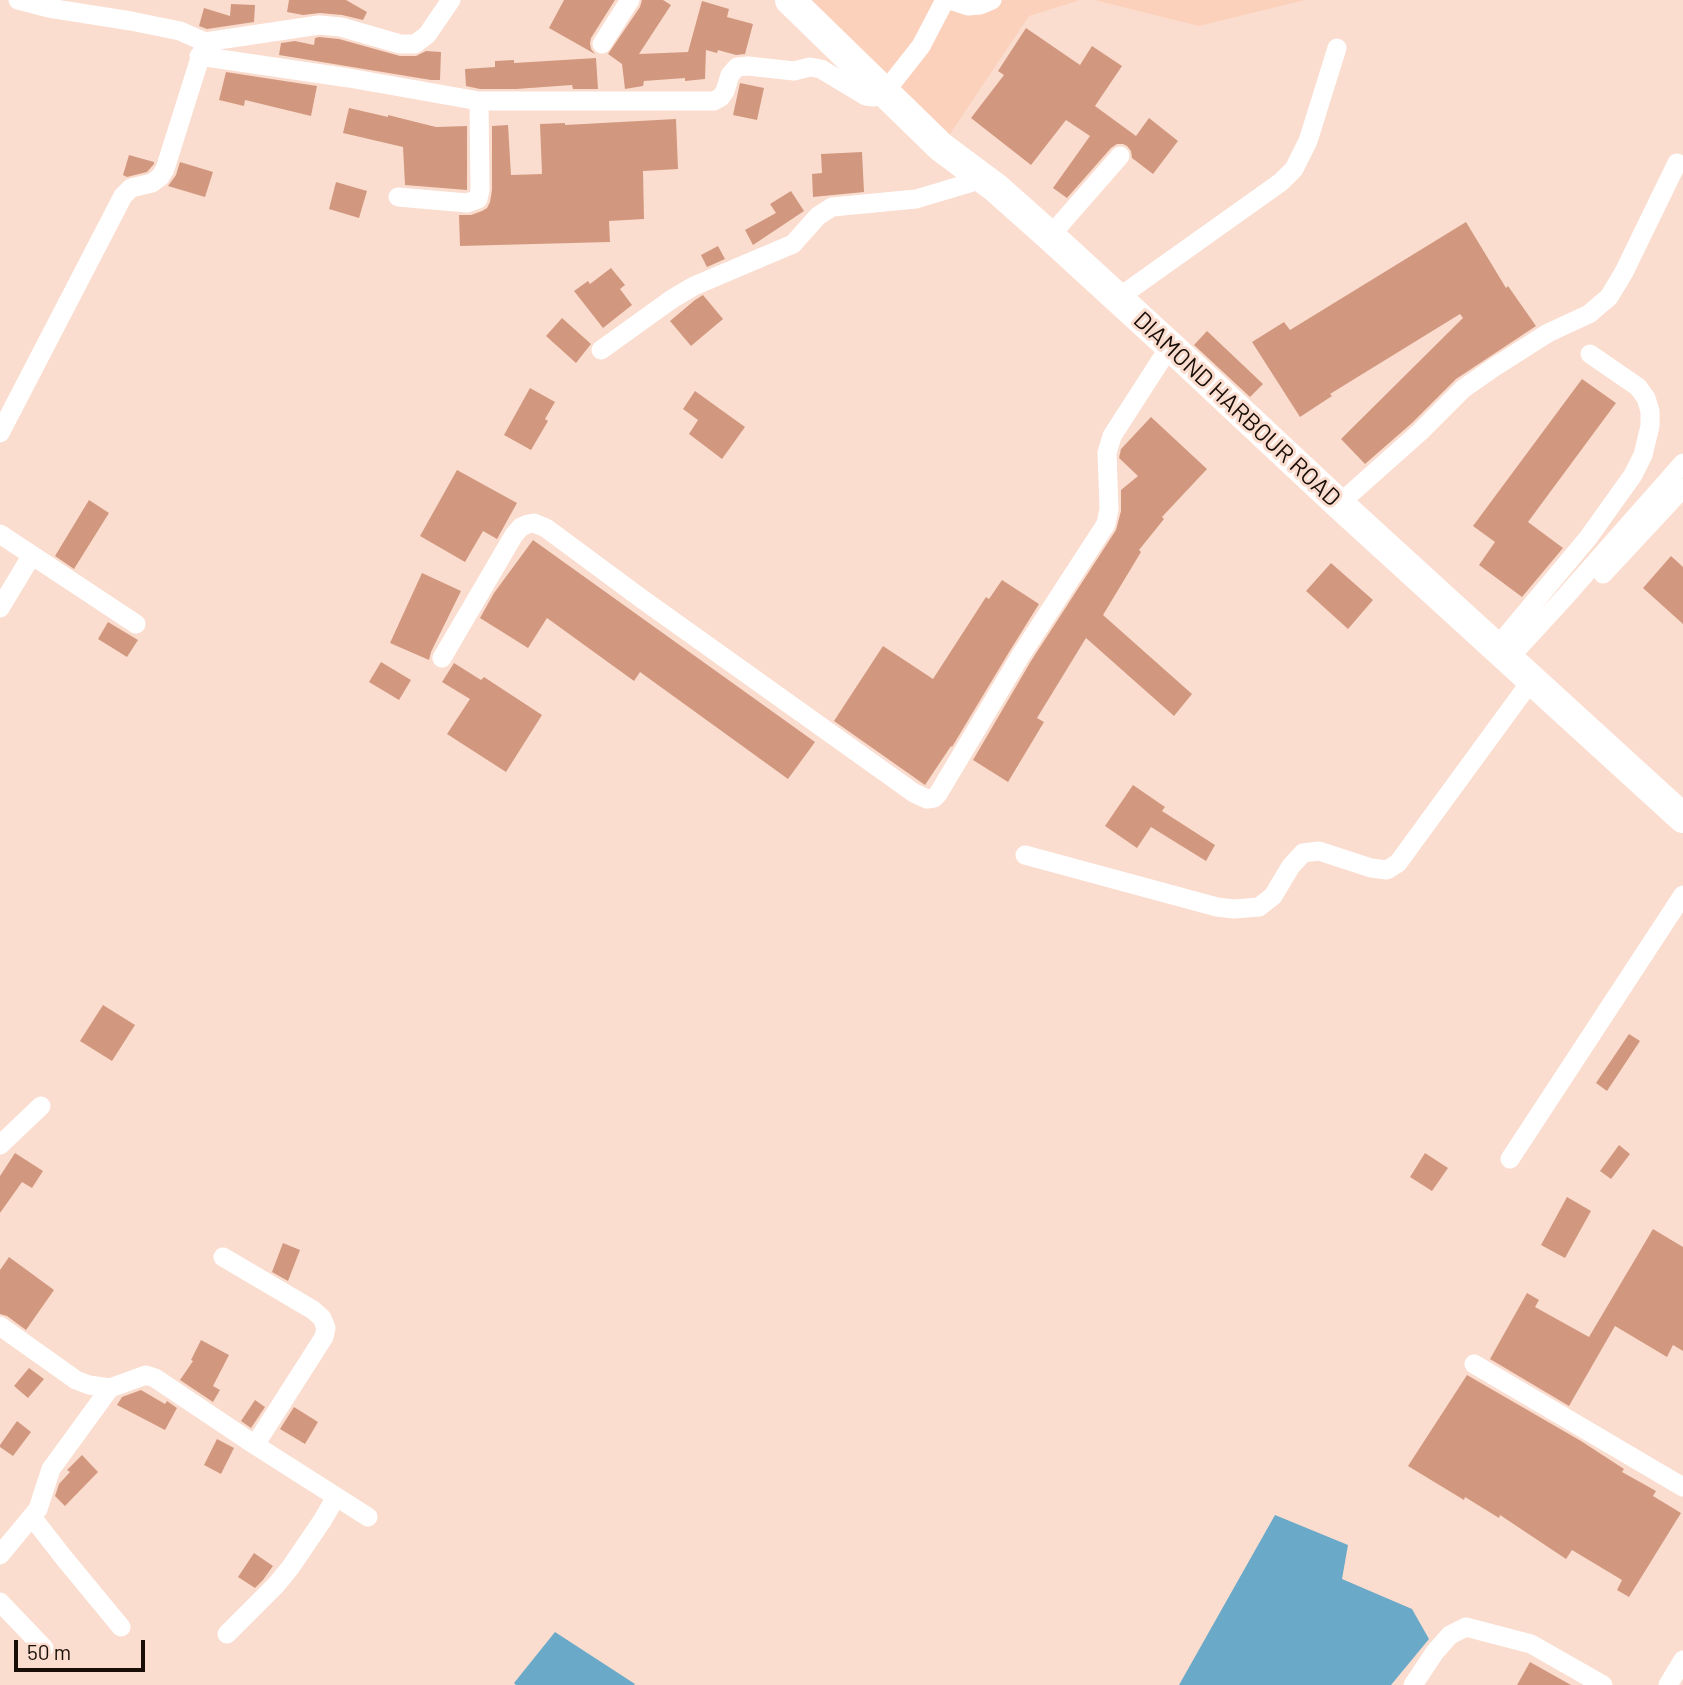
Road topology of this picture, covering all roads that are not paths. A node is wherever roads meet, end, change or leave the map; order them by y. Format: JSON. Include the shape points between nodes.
{"nodes":[{"id":1,"x":18,"y":0,"type":"edge"},
{"id":2,"x":451,"y":0,"type":"edge"},
{"id":3,"x":630,"y":0,"type":"edge"},
{"id":4,"x":790,"y":0,"type":"edge"},
{"id":5,"x":948,"y":0,"type":"edge"},
{"id":6,"x":992,"y":0,"type":"edge"},
{"id":7,"x":602,"y":44,"type":"dead end"},
{"id":8,"x":1337,"y":48,"type":"dead end"},
{"id":9,"x":202,"y":49,"type":"junction"},
{"id":10,"x":884,"y":93,"type":"junction"},
{"id":11,"x":478,"y":101,"type":"junction"},
{"id":12,"x":1120,"y":156,"type":"dead end"},
{"id":13,"x":1677,"y":163,"type":"dead end"},
{"id":14,"x":984,"y":179,"type":"junction"},
{"id":15,"x":398,"y":197,"type":"dead end"},
{"id":16,"x":1050,"y":236,"type":"junction"},
{"id":17,"x":1118,"y":298,"type":"junction"},
{"id":18,"x":1170,"y":346,"type":"junction"},
{"id":19,"x":601,"y":350,"type":"dead end"},
{"id":20,"x":1590,"y":354,"type":"dead end"},
{"id":21,"x":0,"y":433,"type":"edge"},
{"id":22,"x":1683,"y":463,"type":"edge"},
{"id":23,"x":1683,"y":488,"type":"edge"},
{"id":24,"x":1339,"y":504,"type":"junction"},
{"id":25,"x":0,"y":534,"type":"edge"},
{"id":26,"x":32,"y":555,"type":"junction"},
{"id":27,"x":0,"y":608,"type":"edge"},
{"id":28,"x":136,"y":624,"type":"dead end"},
{"id":29,"x":442,"y":658,"type":"dead end"},
{"id":30,"x":1513,"y":664,"type":"junction"},
{"id":31,"x":1683,"y":818,"type":"edge"},
{"id":32,"x":1025,"y":855,"type":"dead end"},
{"id":33,"x":1683,"y":895,"type":"edge"},
{"id":34,"x":41,"y":1106,"type":"dead end"},
{"id":35,"x":1,"y":1142,"type":"edge"},
{"id":36,"x":1510,"y":1159,"type":"dead end"},
{"id":37,"x":222,"y":1257,"type":"dead end"},
{"id":38,"x":0,"y":1325,"type":"edge"},
{"id":39,"x":1474,"y":1364,"type":"dead end"},
{"id":40,"x":110,"y":1388,"type":"junction"},
{"id":41,"x":255,"y":1445,"type":"junction"},
{"id":42,"x":1683,"y":1487,"type":"edge"},
{"id":43,"x":336,"y":1497,"type":"junction"},
{"id":44,"x":32,"y":1517,"type":"junction"},
{"id":45,"x":368,"y":1517,"type":"dead end"},
{"id":46,"x":0,"y":1555,"type":"edge"},
{"id":47,"x":0,"y":1602,"type":"edge"},
{"id":48,"x":121,"y":1627,"type":"dead end"},
{"id":49,"x":227,"y":1634,"type":"dead end"},
{"id":50,"x":44,"y":1648,"type":"dead end"},
{"id":51,"x":1683,"y":1660,"type":"edge"},
{"id":52,"x":1413,"y":1685,"type":"edge"},
{"id":53,"x":1603,"y":1685,"type":"edge"},
{"id":54,"x":1668,"y":1685,"type":"edge"}],
"edges":[{"from":1,"to":9,"type":"street","via":[[180,31]]},
{"from":2,"to":9,"type":"street","via":[[428,35],[415,44],[319,25]]},
{"from":3,"to":7,"type":"street"},
{"from":4,"to":10,"type":"highway","name":"DIAMOND HARBOUR ROAD"},
{"from":5,"to":6,"type":"street","via":[[968,6]]},
{"from":5,"to":10,"type":"street","via":[[921,46]]},
{"from":8,"to":17,"type":"street","via":[[1308,141],[1294,169]]},
{"from":9,"to":11,"type":"street"},
{"from":9,"to":21,"type":"street","via":[[165,169],[152,183],[131,188],[123,196]]},
{"from":10,"to":11,"type":"street","via":[[866,96],[821,69],[748,66],[737,67],[721,97],[714,101]]},
{"from":10,"to":14,"type":"highway","name":"DIAMOND HARBOUR ROAD","via":[[941,147]]},
{"from":11,"to":15,"type":"street","via":[[478,199],[467,203]]},
{"from":12,"to":16,"type":"street"},
{"from":13,"to":24,"type":"street","via":[[1609,297],[1589,314],[1548,333],[1463,389]]},
{"from":14,"to":16,"type":"highway","name":"DIAMOND HARBOUR ROAD"},
{"from":14,"to":19,"type":"street","via":[[916,199],[832,207],[793,244],[694,286]]},
{"from":16,"to":17,"type":"highway","name":"DIAMOND HARBOUR ROAD"},
{"from":17,"to":18,"type":"highway","name":"DIAMOND HARBOUR ROAD"},
{"from":18,"to":24,"type":"highway","name":"DIAMOND HARBOUR ROAD"},
{"from":18,"to":29,"type":"street","via":[[1112,436],[1107,453],[1106,524],[934,798],[914,793],[534,523],[514,535]]},
{"from":20,"to":30,"type":"street","via":[[1638,387],[1646,398],[1650,426],[1643,456]]},
{"from":22,"to":30,"type":"street"},
{"from":23,"to":30,"type":"street"},
{"from":24,"to":30,"type":"highway","name":"DIAMOND HARBOUR ROAD"},
{"from":25,"to":26,"type":"street"},
{"from":26,"to":27,"type":"street"},
{"from":26,"to":28,"type":"street"},
{"from":30,"to":31,"type":"highway","name":"DIAMOND HARBOUR ROAD"},
{"from":30,"to":32,"type":"street","via":[[1398,863],[1387,870],[1319,851],[1303,853],[1273,896],[1259,907],[1234,909]]},
{"from":33,"to":36,"type":"street"},
{"from":34,"to":35,"type":"street"},
{"from":37,"to":41,"type":"street","via":[[313,1310],[326,1328]]},
{"from":38,"to":40,"type":"street","via":[[76,1380]]},
{"from":39,"to":42,"type":"street"},
{"from":40,"to":41,"type":"street","via":[[146,1374]]},
{"from":40,"to":44,"type":"street","via":[[51,1469]]},
{"from":41,"to":43,"type":"street"},
{"from":43,"to":45,"type":"street"},
{"from":43,"to":49,"type":"street","via":[[290,1567]]},
{"from":44,"to":46,"type":"street"},
{"from":44,"to":48,"type":"street"},
{"from":47,"to":50,"type":"street"},
{"from":51,"to":54,"type":"street"},
{"from":52,"to":53,"type":"street","via":[[1450,1635],[1466,1627],[1531,1644]]}]}
